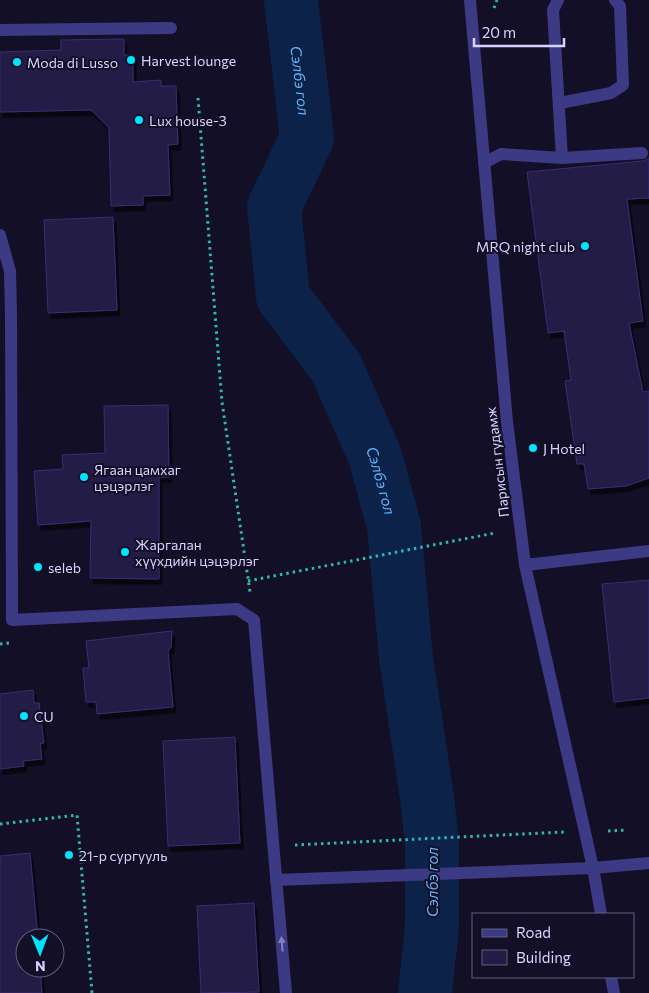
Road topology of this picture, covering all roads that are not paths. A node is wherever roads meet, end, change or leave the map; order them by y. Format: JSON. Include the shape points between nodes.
{"nodes":[{"id":1,"x":470,"y":0,"type":"edge"},
{"id":2,"x":558,"y":0,"type":"edge"},
{"id":3,"x":615,"y":0,"type":"edge"},
{"id":4,"x":171,"y":28,"type":"dead end"},
{"id":5,"x":0,"y":30,"type":"edge"},
{"id":6,"x":560,"y":103,"type":"junction"},
{"id":7,"x":642,"y":153,"type":"dead end"},
{"id":8,"x":562,"y":158,"type":"junction"},
{"id":9,"x":484,"y":163,"type":"junction"},
{"id":10,"x":0,"y":235,"type":"edge"},
{"id":11,"x":649,"y":551,"type":"edge"},
{"id":12,"x":525,"y":565,"type":"junction"},
{"id":13,"x":6,"y":621,"type":"edge"},
{"id":14,"x":649,"y":863,"type":"edge"},
{"id":15,"x":592,"y":868,"type":"junction"},
{"id":16,"x":276,"y":880,"type":"junction"},
{"id":17,"x":601,"y":913,"type":"edge"},
{"id":18,"x":612,"y":978,"type":"edge"},
{"id":19,"x":286,"y":993,"type":"edge"},
{"id":20,"x":614,"y":993,"type":"edge"}],
"edges":[{"from":1,"to":9,"type":"street","name":"Парисын гудамж"},
{"from":2,"to":6,"type":"street","via":[[553,10]]},
{"from":3,"to":6,"type":"street","via":[[620,6],[623,85],[611,93]]},
{"from":4,"to":5,"type":"street"},
{"from":6,"to":8,"type":"street"},
{"from":7,"to":8,"type":"street"},
{"from":8,"to":9,"type":"street","via":[[501,154]]},
{"from":9,"to":12,"type":"street","name":"Парисын гудамж","via":[[506,422]]},
{"from":10,"to":13,"type":"street","via":[[10,271],[11,316]]},
{"from":11,"to":12,"type":"street"},
{"from":12,"to":15,"type":"street","name":"Парисын гудамж"},
{"from":13,"to":16,"type":"street","via":[[237,609],[254,620]]},
{"from":14,"to":15,"type":"street"},
{"from":15,"to":16,"type":"street"},
{"from":15,"to":17,"type":"street","name":"Парисын гудамж"},
{"from":19,"to":16,"type":"street","one_way":true},
{"from":18,"to":20,"type":"street"}]}
